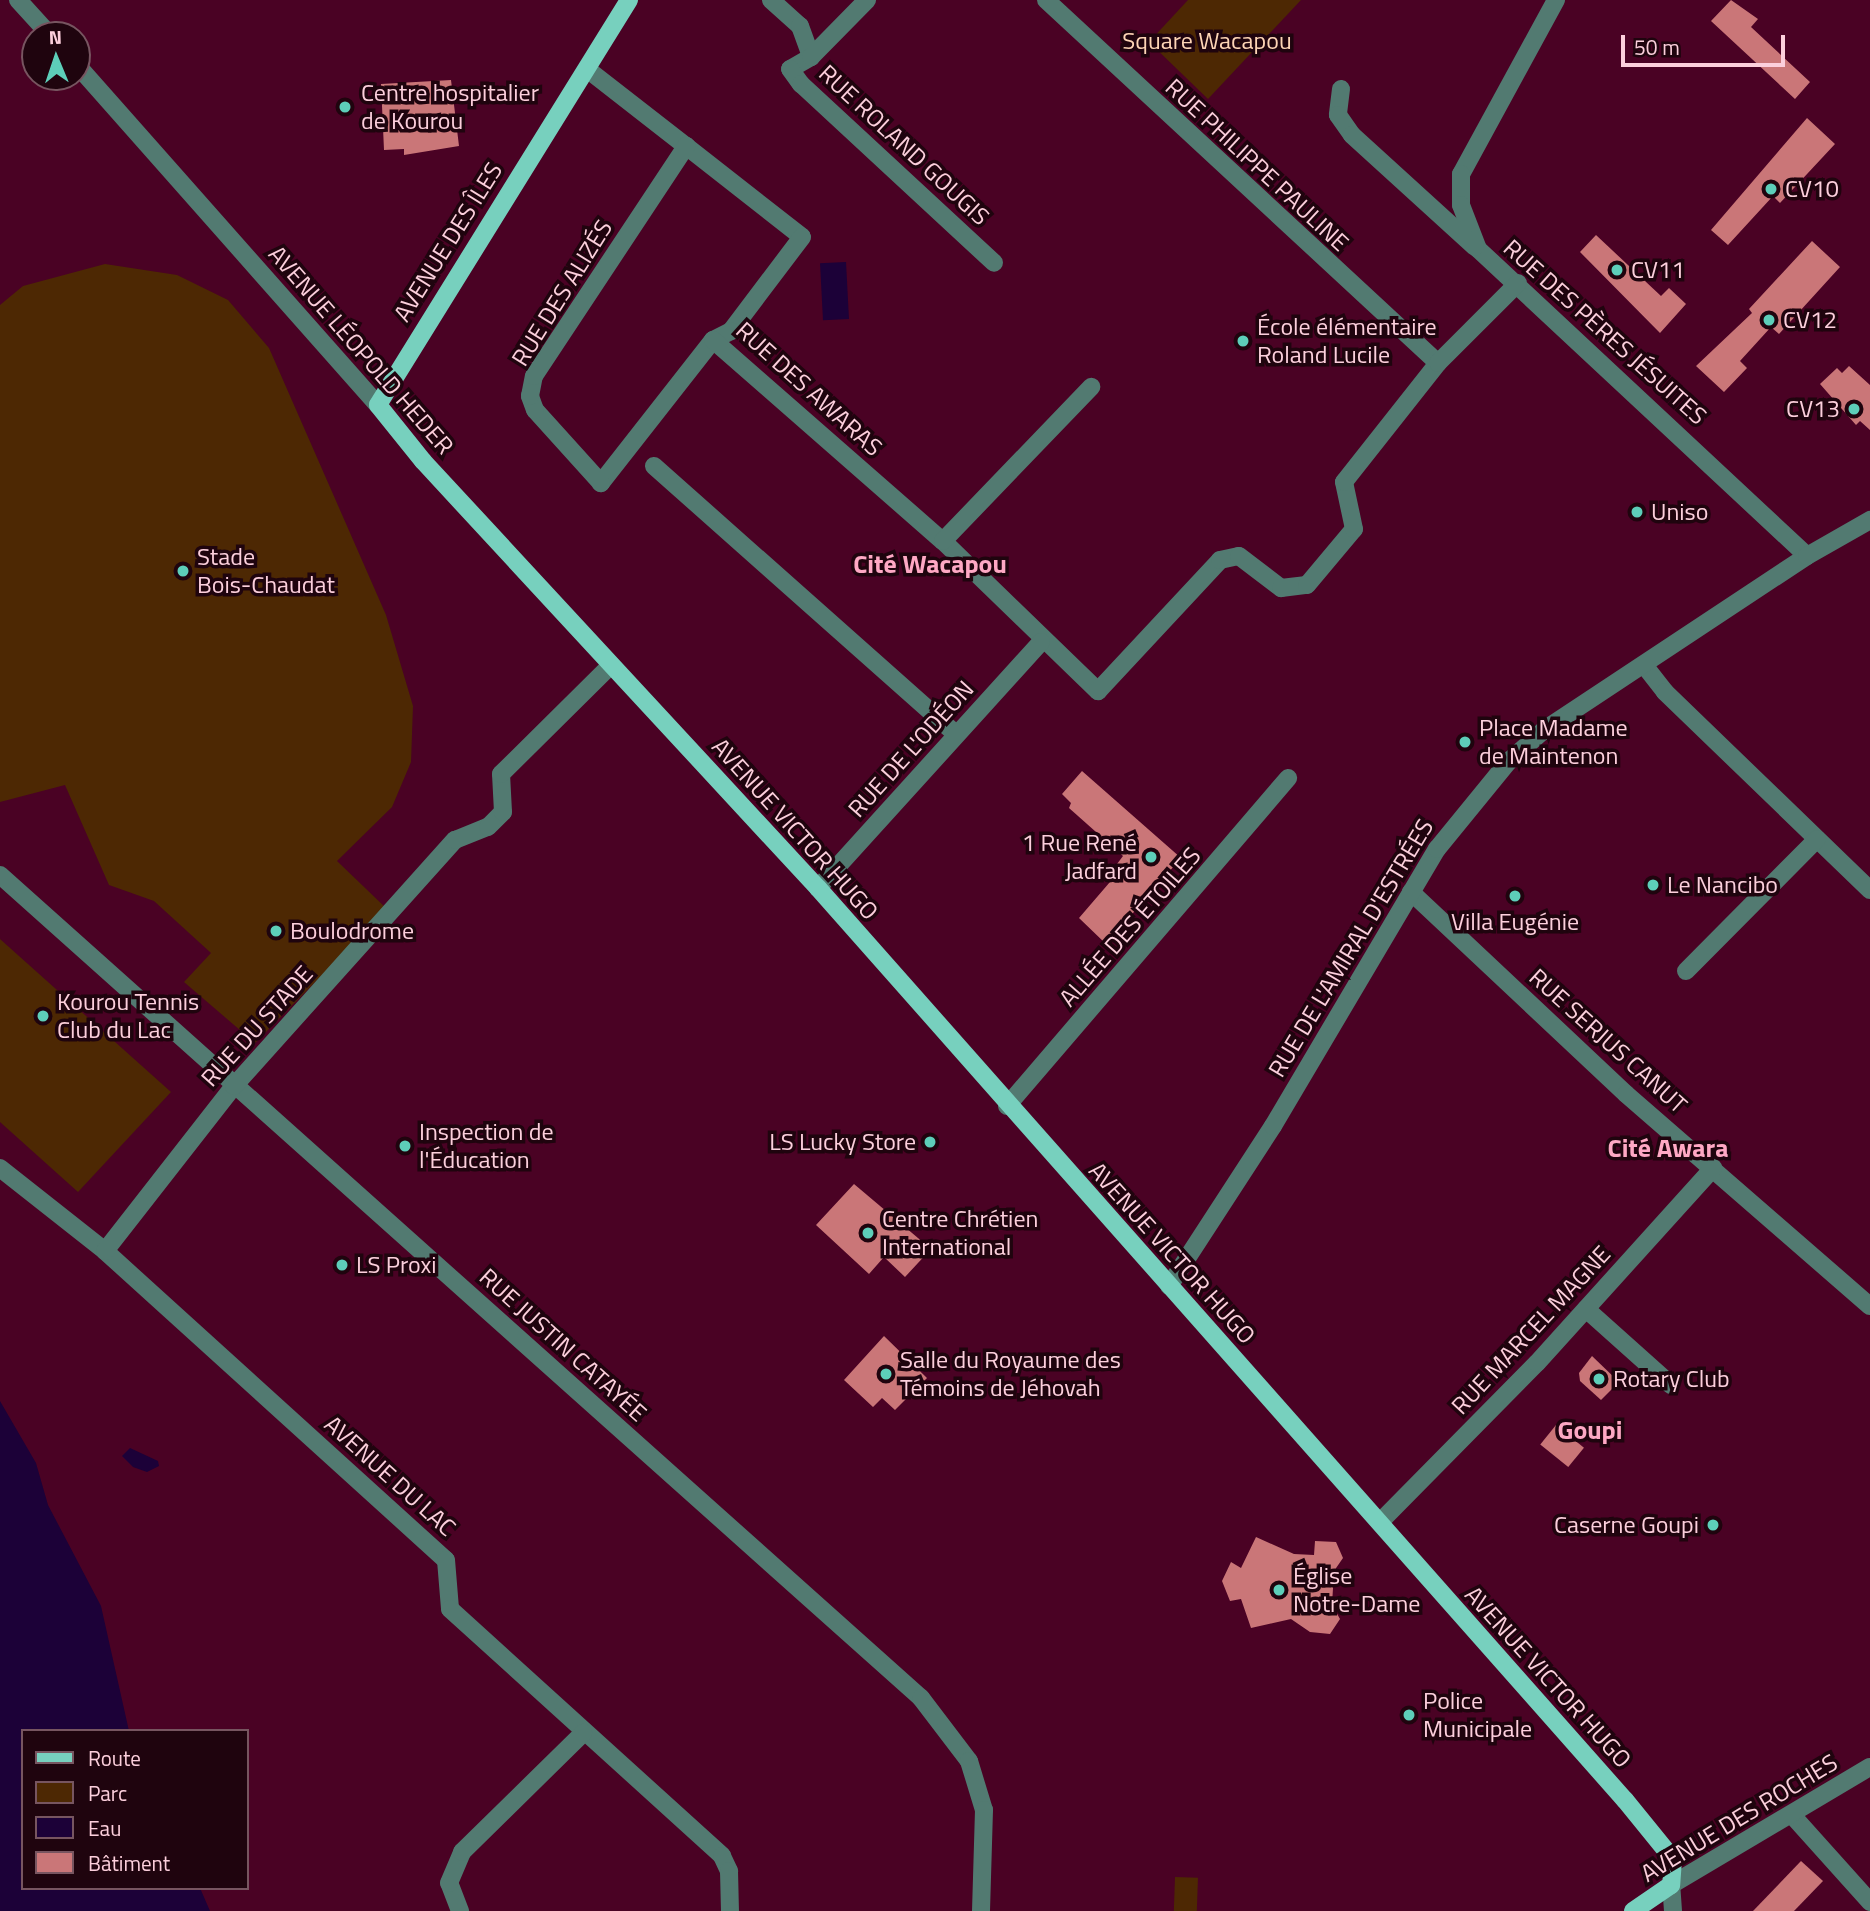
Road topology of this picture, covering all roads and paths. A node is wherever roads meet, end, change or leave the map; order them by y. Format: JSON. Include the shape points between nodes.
{"nodes":[{"id":1,"x":18,"y":0,"type":"edge"},
{"id":2,"x":629,"y":0,"type":"edge"},
{"id":3,"x":771,"y":0,"type":"edge"},
{"id":4,"x":867,"y":0,"type":"edge"},
{"id":5,"x":1046,"y":0,"type":"edge"},
{"id":6,"x":1556,"y":0,"type":"edge"},
{"id":7,"x":37,"y":21,"type":"edge"},
{"id":8,"x":811,"y":57,"type":"junction"},
{"id":9,"x":587,"y":69,"type":"junction"},
{"id":10,"x":91,"y":81,"type":"edge"},
{"id":11,"x":1341,"y":89,"type":"dead end"},
{"id":12,"x":686,"y":146,"type":"junction"},
{"id":13,"x":1478,"y":249,"type":"junction"},
{"id":14,"x":994,"y":263,"type":"dead end"},
{"id":15,"x":1518,"y":283,"type":"junction"},
{"id":16,"x":713,"y":340,"type":"junction"},
{"id":17,"x":1438,"y":363,"type":"junction"},
{"id":18,"x":1091,"y":387,"type":"dead end"},
{"id":19,"x":378,"y":405,"type":"junction"},
{"id":20,"x":654,"y":466,"type":"dead end"},
{"id":21,"x":1870,"y":520,"type":"edge"},
{"id":22,"x":943,"y":541,"type":"junction"},
{"id":23,"x":1807,"y":555,"type":"junction"},
{"id":24,"x":1041,"y":642,"type":"junction"},
{"id":25,"x":611,"y":665,"type":"junction"},
{"id":26,"x":1644,"y":665,"type":"junction"},
{"id":27,"x":956,"y":734,"type":"junction"},
{"id":28,"x":1288,"y":778,"type":"dead end"},
{"id":29,"x":1817,"y":839,"type":"junction"},
{"id":30,"x":0,"y":875,"type":"edge"},
{"id":31,"x":818,"y":888,"type":"junction"},
{"id":32,"x":1870,"y":890,"type":"edge"},
{"id":33,"x":1411,"y":892,"type":"junction"},
{"id":34,"x":1686,"y":971,"type":"dead end"},
{"id":35,"x":234,"y":1086,"type":"junction"},
{"id":36,"x":1007,"y":1106,"type":"junction"},
{"id":37,"x":0,"y":1167,"type":"edge"},
{"id":38,"x":1713,"y":1168,"type":"junction"},
{"id":39,"x":105,"y":1251,"type":"junction"},
{"id":40,"x":1169,"y":1286,"type":"junction"},
{"id":41,"x":1870,"y":1306,"type":"edge"},
{"id":42,"x":1586,"y":1309,"type":"junction"},
{"id":43,"x":1671,"y":1385,"type":"dead end"},
{"id":44,"x":1380,"y":1522,"type":"junction"},
{"id":45,"x":583,"y":1733,"type":"junction"},
{"id":46,"x":1870,"y":1767,"type":"edge"},
{"id":47,"x":1792,"y":1815,"type":"junction"},
{"id":48,"x":1671,"y":1885,"type":"junction"},
{"id":49,"x":1870,"y":1902,"type":"edge"},
{"id":50,"x":460,"y":1911,"type":"edge"},
{"id":51,"x":730,"y":1911,"type":"edge"},
{"id":52,"x":981,"y":1911,"type":"edge"},
{"id":53,"x":1633,"y":1911,"type":"edge"},
{"id":54,"x":1673,"y":1911,"type":"edge"}],
"edges":[{"from":1,"to":7,"type":"street"},
{"from":2,"to":9,"type":"main road","name":"AVENUE DES ÎLES"},
{"from":3,"to":8,"type":"street","name":"RUE ROLAND GOUGIS","via":[[800,26]]},
{"from":4,"to":8,"type":"street"},
{"from":5,"to":17,"type":"street","name":"RUE PHILIPPE PAULINE"},
{"from":6,"to":13,"type":"street","name":"RUE DES PÈRES JÉSUITES","via":[[1461,174],[1461,205]]},
{"from":8,"to":14,"type":"street","name":"RUE ROLAND GOUGIS","via":[[790,69],[801,84]]},
{"from":9,"to":12,"type":"street"},
{"from":9,"to":19,"type":"main road","name":"AVENUE DES ÎLES"},
{"from":10,"to":19,"type":"street","name":"AVENUE LÉOPOLD HEDER"},
{"from":11,"to":13,"type":"street","via":[[1338,115],[1352,135]]},
{"from":12,"to":16,"type":"street","name":"RUE DES AWARAS","via":[[802,237],[732,331]]},
{"from":12,"to":16,"type":"street","name":"RUE DES ALIZÉS","via":[[534,376],[530,396],[535,410],[601,483]]},
{"from":13,"to":15,"type":"street","name":"RUE DES PÈRES JÉSUITES"},
{"from":15,"to":17,"type":"street"},
{"from":15,"to":23,"type":"street","name":"RUE DES PÈRES JÉSUITES"},
{"from":16,"to":22,"type":"street","name":"RUE DES AWARAS"},
{"from":17,"to":24,"type":"street","name":"RUE DES AWARAS","via":[[1344,482],[1354,529],[1307,585],[1281,588],[1239,556],[1220,560],[1098,691]]},
{"from":18,"to":22,"type":"street"},
{"from":19,"to":25,"type":"main road","name":"AVENUE LÉOPOLD HEDER"},
{"from":20,"to":27,"type":"street"},
{"from":21,"to":23,"type":"street","name":"RUE DE L'AMIRAL D'ESTRÉES"},
{"from":22,"to":24,"type":"street","name":"RUE DES AWARAS"},
{"from":23,"to":26,"type":"street","name":"RUE DE L'AMIRAL D'ESTRÉES"},
{"from":24,"to":27,"type":"street","name":"RUE DE L'ODÉON"},
{"from":25,"to":31,"type":"main road","name":"AVENUE VICTOR HUGO"},
{"from":25,"to":35,"type":"street","name":"RUE DU STADE","via":[[501,774],[503,812],[488,827],[454,840]]},
{"from":26,"to":29,"type":"street"},
{"from":26,"to":33,"type":"street","name":"RUE DE L'AMIRAL D'ESTRÉES","via":[[1544,730],[1508,762],[1443,840]]},
{"from":27,"to":31,"type":"street","name":"RUE DE L'ODÉON"},
{"from":28,"to":36,"type":"street","name":"ALLÉE DES ÉTOILES"},
{"from":29,"to":32,"type":"street"},
{"from":29,"to":34,"type":"street"},
{"from":30,"to":35,"type":"street","name":"RUE JUSTIN CATAYÉE"},
{"from":31,"to":36,"type":"main road","name":"AVENUE VICTOR HUGO"},
{"from":33,"to":38,"type":"street","name":"RUE SERJUS CANUT"},
{"from":33,"to":40,"type":"street","name":"RUE DE L'AMIRAL D'ESTRÉES","via":[[1273,1126]]},
{"from":35,"to":39,"type":"street","name":"RUE DU STADE"},
{"from":35,"to":52,"type":"street","name":"RUE JUSTIN CATAYÉE","via":[[921,1698],[969,1760],[984,1810]]},
{"from":36,"to":40,"type":"main road","name":"AVENUE VICTOR HUGO"},
{"from":37,"to":39,"type":"street","name":"AVENUE DU LAC"},
{"from":38,"to":41,"type":"street","name":"RUE SERJUS CANUT"},
{"from":38,"to":42,"type":"street","name":"RUE MARCEL MAGNE"},
{"from":39,"to":45,"type":"street","name":"AVENUE DU LAC","via":[[446,1560],[450,1609]]},
{"from":40,"to":44,"type":"main road","name":"AVENUE VICTOR HUGO"},
{"from":42,"to":43,"type":"street"},
{"from":42,"to":44,"type":"street","name":"RUE MARCEL MAGNE"},
{"from":44,"to":48,"type":"main road","name":"AVENUE VICTOR HUGO","via":[[1672,1859]]},
{"from":45,"to":50,"type":"street","via":[[462,1852],[449,1883]]},
{"from":45,"to":51,"type":"street","name":"AVENUE DU LAC","via":[[722,1856],[729,1871]]},
{"from":46,"to":47,"type":"street","name":"AVENUE DES ROCHES"},
{"from":47,"to":48,"type":"street","name":"AVENUE DES ROCHES"},
{"from":47,"to":49,"type":"street"},
{"from":48,"to":53,"type":"main road","name":"AVENUE DES ROCHES"},
{"from":48,"to":54,"type":"street"}]}
